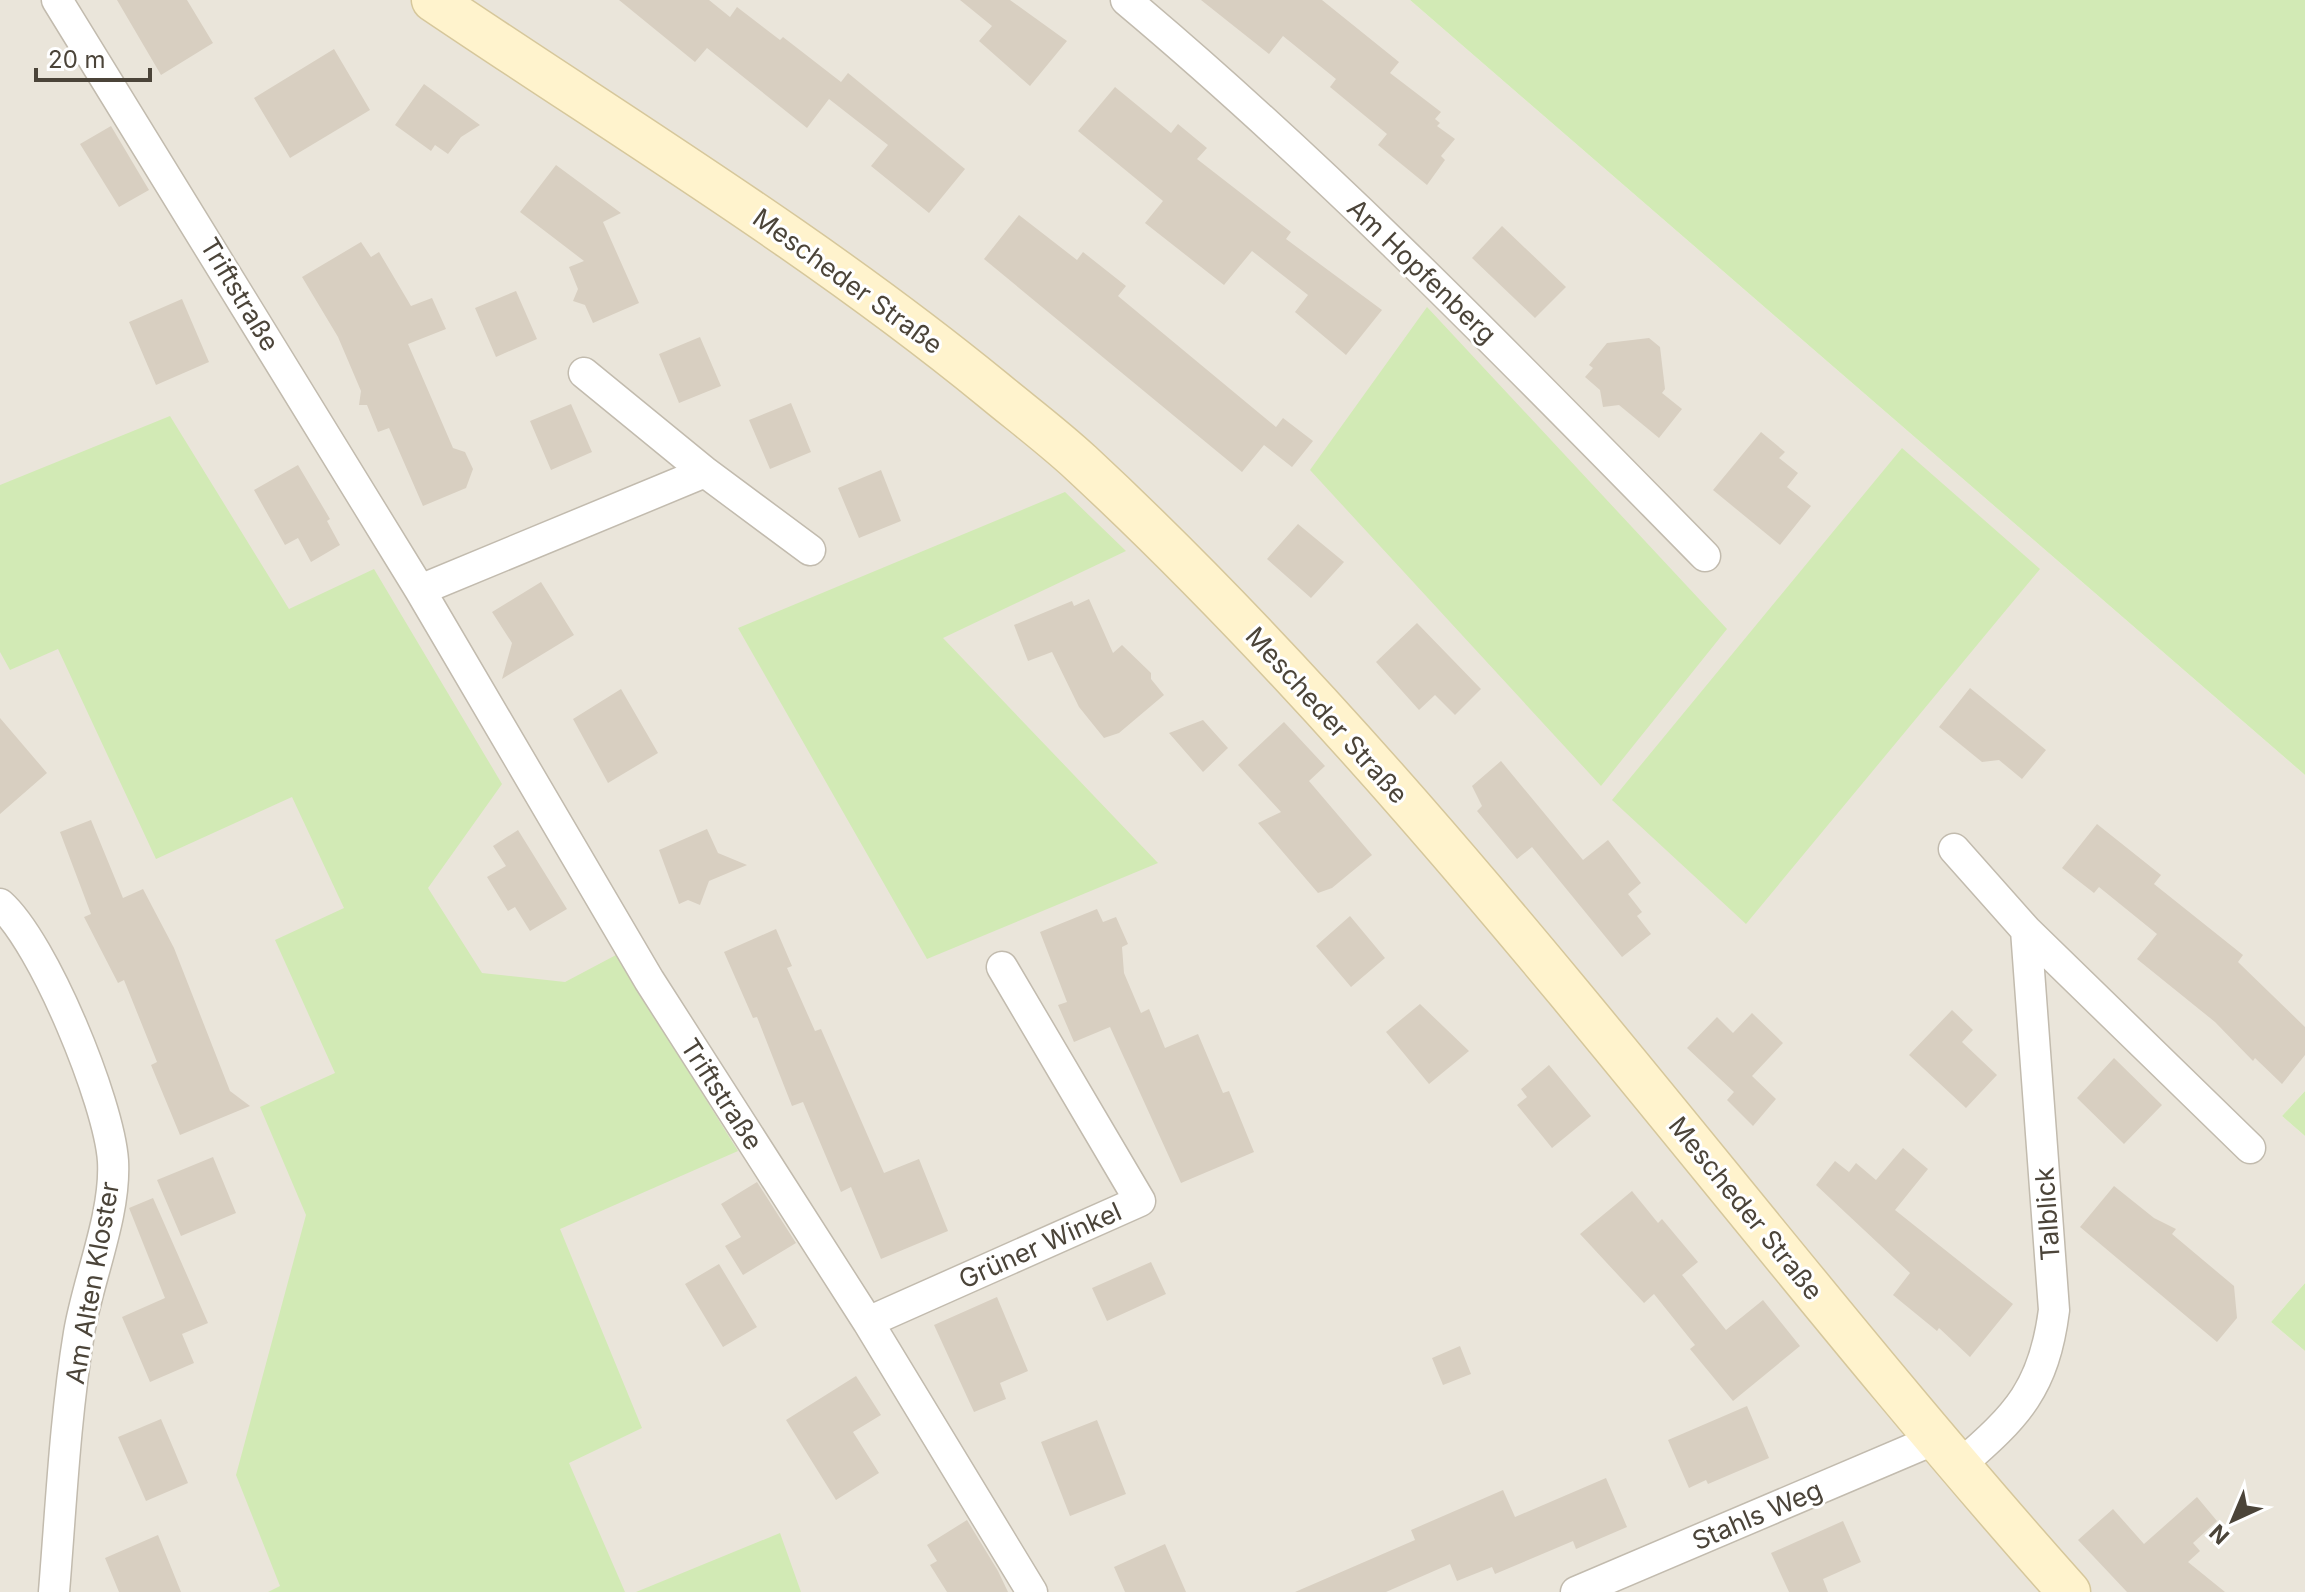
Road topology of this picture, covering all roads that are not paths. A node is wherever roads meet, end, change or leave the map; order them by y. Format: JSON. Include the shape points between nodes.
{"nodes":[{"id":1,"x":57,"y":0,"type":"edge"},
{"id":2,"x":433,"y":0,"type":"edge"},
{"id":3,"x":1126,"y":0,"type":"edge"},
{"id":4,"x":584,"y":373,"type":"dead end"},
{"id":5,"x":705,"y":472,"type":"junction"},
{"id":6,"x":810,"y":550,"type":"dead end"},
{"id":7,"x":1705,"y":556,"type":"dead end"},
{"id":8,"x":420,"y":590,"type":"junction"},
{"id":9,"x":1954,"y":849,"type":"dead end"},
{"id":10,"x":0,"y":904,"type":"edge"},
{"id":11,"x":2026,"y":930,"type":"junction"},
{"id":12,"x":1002,"y":967,"type":"dead end"},
{"id":13,"x":2250,"y":1148,"type":"dead end"},
{"id":14,"x":868,"y":1322,"type":"junction"},
{"id":15,"x":1949,"y":1451,"type":"junction"},
{"id":16,"x":54,"y":1592,"type":"edge"},
{"id":17,"x":1032,"y":1592,"type":"edge"},
{"id":18,"x":1576,"y":1592,"type":"edge"},
{"id":19,"x":2069,"y":1592,"type":"edge"}],
"edges":[{"from":1,"to":8,"type":"street","name":"Triftstraße"},
{"from":2,"to":15,"type":"street","name":"Mescheder Straße","via":[[794,239],[939,346],[1075,457],[1188,565],[1313,695],[1532,947]]},
{"from":3,"to":7,"type":"street","name":"Am Hopfenberg","via":[[1406,253]]},
{"from":4,"to":5,"type":"street"},
{"from":5,"to":6,"type":"street"},
{"from":5,"to":8,"type":"street"},
{"from":8,"to":14,"type":"street","name":"Triftstraße","via":[[649,980]]},
{"from":9,"to":11,"type":"street"},
{"from":10,"to":16,"type":"street","name":"Am Alten Kloster","via":[[30,940],[87,1063],[105,1114],[113,1160],[78,1335]]},
{"from":11,"to":13,"type":"street"},
{"from":11,"to":15,"type":"street","name":"Talblick","via":[[2054,1310],[2049,1352],[2034,1388],[1997,1433]]},
{"from":12,"to":14,"type":"street","name":"Grüner Winkel","via":[[1140,1201]]},
{"from":14,"to":17,"type":"street","name":"Triftstraße"},
{"from":15,"to":18,"type":"street","name":"Stahls Weg"},
{"from":15,"to":19,"type":"street","name":"Mescheder Straße"}]}
